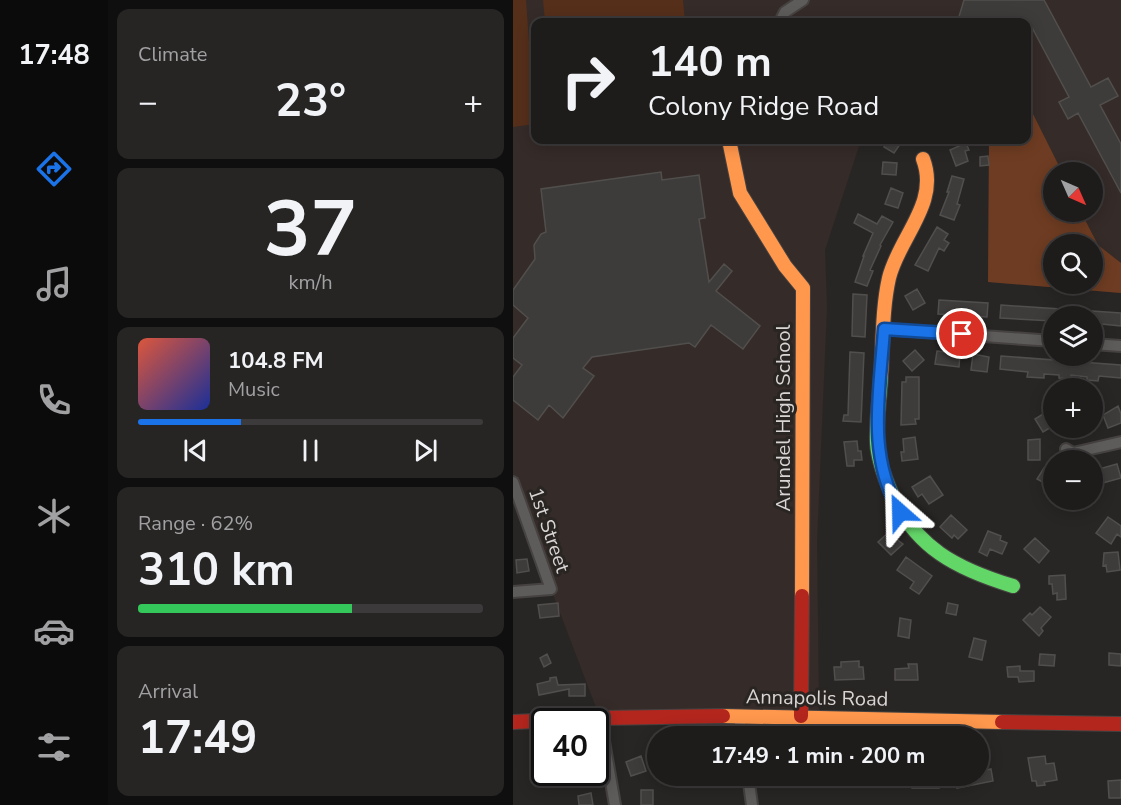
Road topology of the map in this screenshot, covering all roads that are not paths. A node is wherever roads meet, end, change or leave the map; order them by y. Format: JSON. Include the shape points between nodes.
{"nodes":[{"id":1,"x":803,"y":0,"type":"edge"},
{"id":2,"x":782,"y":18,"type":"edge"},
{"id":3,"x":730,"y":144,"type":"edge"},
{"id":4,"x":924,"y":159,"type":"dead end"},
{"id":5,"x":884,"y":329,"type":"junction"},
{"id":6,"x":1043,"y":340,"type":"edge"},
{"id":7,"x":1103,"y":345,"type":"edge"},
{"id":8,"x":1121,"y":346,"type":"edge"},
{"id":9,"x":1121,"y":442,"type":"edge"},
{"id":10,"x":1066,"y":449,"type":"dead end"},
{"id":11,"x":513,"y":482,"type":"edge"},
{"id":12,"x":1013,"y":586,"type":"dead end"},
{"id":13,"x":513,"y":592,"type":"edge"},
{"id":14,"x":739,"y":716,"type":"junction"},
{"id":15,"x":801,"y":717,"type":"junction"},
{"id":16,"x":609,"y":718,"type":"edge"},
{"id":17,"x":531,"y":721,"type":"edge"},
{"id":18,"x":513,"y":722,"type":"edge"},
{"id":19,"x":1121,"y":724,"type":"edge"},
{"id":20,"x":740,"y":726,"type":"edge"},
{"id":21,"x":609,"y":770,"type":"edge"},
{"id":22,"x":749,"y":786,"type":"edge"},
{"id":23,"x":615,"y":805,"type":"edge"},
{"id":24,"x":752,"y":805,"type":"edge"}],
"edges":[{"from":1,"to":2,"type":"street"},
{"from":3,"to":15,"type":"street","name":"Arundel High School","via":[[740,193],[803,288]]},
{"from":4,"to":5,"type":"street","via":[[928,166],[928,189],[889,276]]},
{"from":5,"to":6,"type":"street"},
{"from":5,"to":12,"type":"street","via":[[877,439],[882,471],[894,501],[907,523],[942,556],[980,577]]},
{"from":7,"to":8,"type":"street"},
{"from":9,"to":10,"type":"street","via":[[1073,453]]},
{"from":11,"to":13,"type":"street","name":"1st Street","via":[[551,589]]},
{"from":14,"to":15,"type":"street","name":"Annapolis Road"},
{"from":14,"to":16,"type":"street","name":"Annapolis Road"},
{"from":14,"to":20,"type":"street"},
{"from":15,"to":19,"type":"street","name":"Annapolis Road"},
{"from":17,"to":18,"type":"street","name":"Annapolis Road"},
{"from":21,"to":23,"type":"street"},
{"from":22,"to":24,"type":"street"}]}
